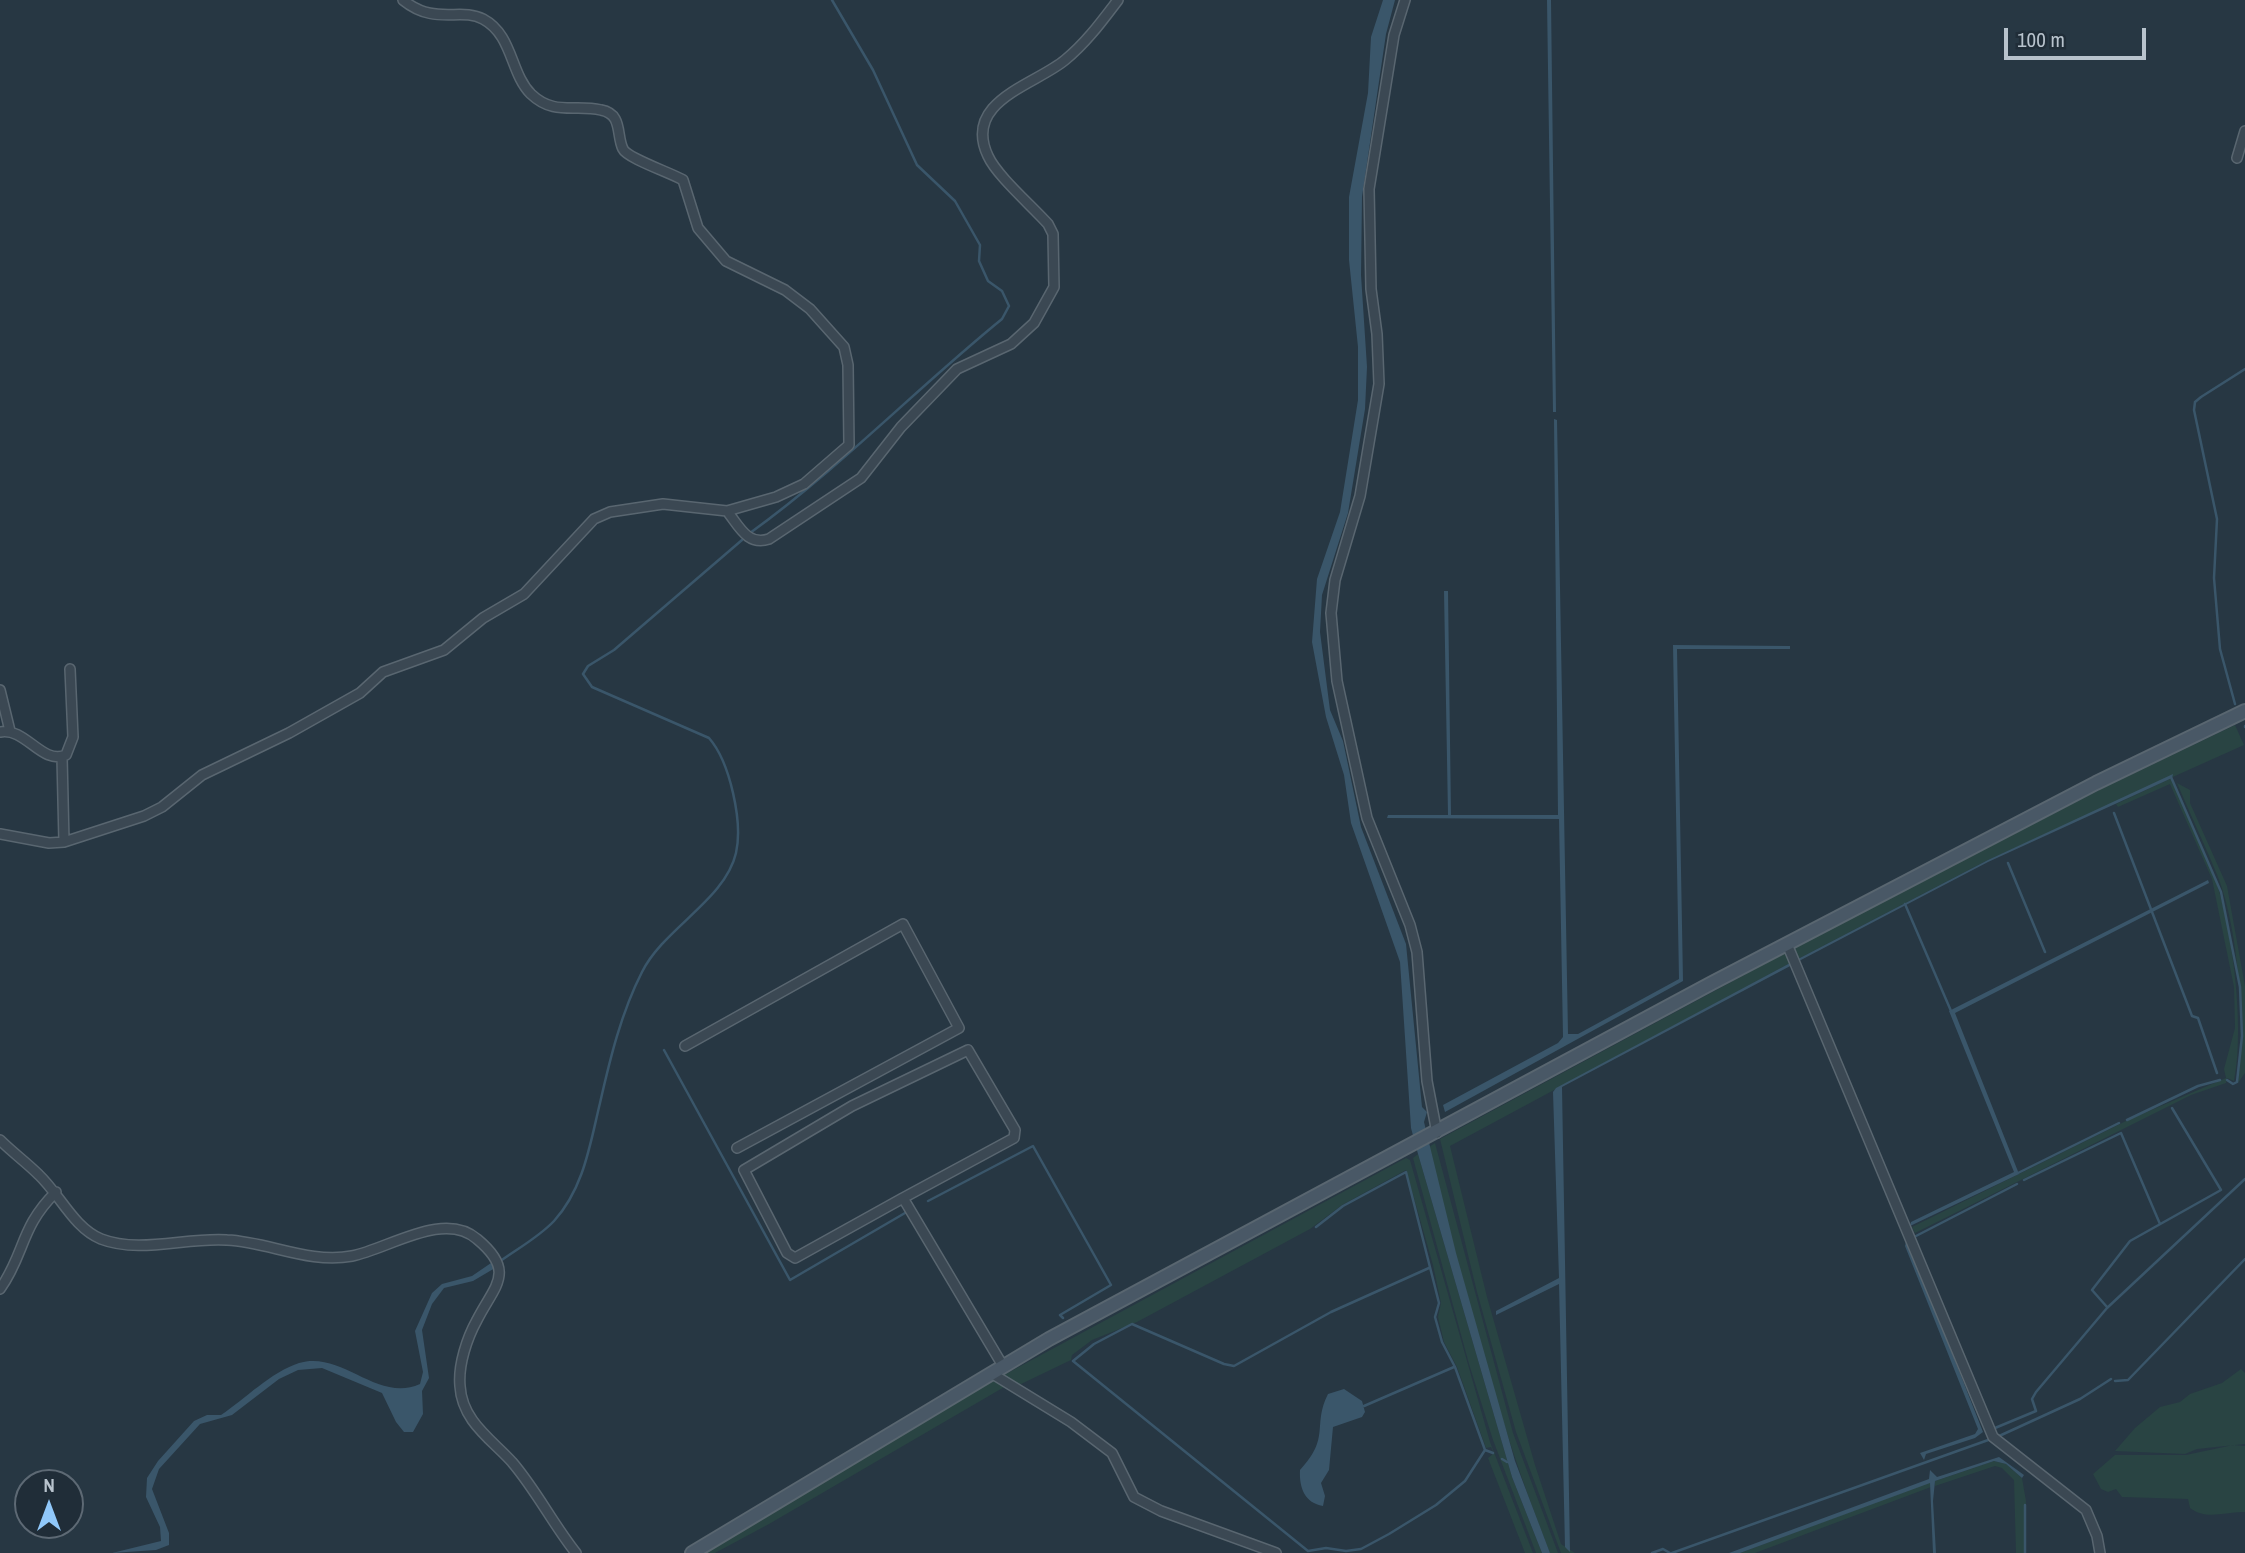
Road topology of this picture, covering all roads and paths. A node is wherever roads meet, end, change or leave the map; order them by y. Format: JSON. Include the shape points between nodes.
{"nodes":[{"id":1,"x":403,"y":0,"type":"edge"},
{"id":2,"x":1118,"y":0,"type":"edge"},
{"id":3,"x":1405,"y":0,"type":"edge"},
{"id":4,"x":2245,"y":131,"type":"edge"},
{"id":5,"x":2237,"y":158,"type":"dead end"},
{"id":6,"x":727,"y":511,"type":"junction"},
{"id":7,"x":70,"y":668,"type":"dead end"},
{"id":8,"x":0,"y":690,"type":"edge"},
{"id":9,"x":2245,"y":711,"type":"edge"},
{"id":10,"x":5,"y":732,"type":"edge"},
{"id":11,"x":62,"y":757,"type":"junction"},
{"id":12,"x":0,"y":834,"type":"edge"},
{"id":13,"x":64,"y":842,"type":"junction"},
{"id":14,"x":1787,"y":944,"type":"junction"},
{"id":15,"x":685,"y":1046,"type":"dead end"},
{"id":16,"x":923,"y":1048,"type":"junction"},
{"id":17,"x":934,"y":1065,"type":"junction"},
{"id":18,"x":843,"y":1091,"type":"junction"},
{"id":19,"x":852,"y":1106,"type":"junction"},
{"id":20,"x":764,"y":1134,"type":"junction"},
{"id":21,"x":1434,"y":1134,"type":"junction"},
{"id":22,"x":0,"y":1140,"type":"edge"},
{"id":23,"x":737,"y":1148,"type":"dead end"},
{"id":24,"x":774,"y":1151,"type":"junction"},
{"id":25,"x":56,"y":1192,"type":"junction"},
{"id":26,"x":903,"y":1198,"type":"junction"},
{"id":27,"x":0,"y":1289,"type":"edge"},
{"id":28,"x":1003,"y":1366,"type":"junction"},
{"id":29,"x":991,"y":1373,"type":"junction"},
{"id":30,"x":576,"y":1553,"type":"edge"},
{"id":31,"x":692,"y":1553,"type":"edge"},
{"id":32,"x":1276,"y":1553,"type":"edge"},
{"id":33,"x":2100,"y":1553,"type":"edge"}],
"edges":[{"from":1,"to":6,"type":"street","via":[[431,14],[485,20],[506,44],[530,93],[543,103],[556,110],[610,113],[620,130],[623,149],[683,180],[698,228],[726,261],[785,290],[810,309],[844,347],[849,445],[794,491]]},
{"from":2,"to":6,"type":"street","via":[[1065,60],[1019,85],[986,118],[987,155],[1053,234],[1054,287],[1034,323],[1011,344],[950,374],[861,478],[769,539],[750,539]]},
{"from":3,"to":21,"type":"street","via":[[1394,35],[1369,189],[1371,289],[1379,358],[1376,412],[1331,612],[1337,681],[1367,818],[1417,952]]},
{"from":4,"to":5,"type":"street"},
{"from":6,"to":13,"type":"street","via":[[663,504],[594,519],[524,594],[483,618],[444,650],[383,671],[360,693],[202,775],[162,807]]},
{"from":7,"to":11,"type":"street","via":[[73,737]]},
{"from":8,"to":10,"type":"street"},
{"from":9,"to":14,"type":"main road"},
{"from":10,"to":11,"type":"street","via":[[46,754]]},
{"from":11,"to":13,"type":"street"},
{"from":12,"to":13,"type":"street"},
{"from":14,"to":21,"type":"main road"},
{"from":14,"to":33,"type":"street","via":[[1993,1437],[2086,1510]]},
{"from":15,"to":16,"type":"street","via":[[903,924],[959,1028]]},
{"from":16,"to":17,"type":"street"},
{"from":16,"to":18,"type":"street"},
{"from":17,"to":19,"type":"street"},
{"from":17,"to":26,"type":"street","via":[[961,1051],[973,1054],[1016,1135]]},
{"from":18,"to":19,"type":"street"},
{"from":18,"to":20,"type":"street"},
{"from":19,"to":24,"type":"street"},
{"from":20,"to":23,"type":"street"},
{"from":20,"to":24,"type":"street"},
{"from":21,"to":28,"type":"main road"},
{"from":22,"to":25,"type":"street"},
{"from":24,"to":26,"type":"street","via":[[744,1170],[791,1257],[799,1257]]},
{"from":25,"to":27,"type":"street","via":[[32,1219]]},
{"from":25,"to":30,"type":"street","via":[[83,1229],[122,1244],[227,1240],[331,1258],[440,1229],[468,1232],[492,1255],[500,1275],[498,1288],[470,1334],[461,1366],[463,1398],[480,1432],[513,1463]]},
{"from":26,"to":28,"type":"street"},
{"from":28,"to":29,"type":"main road"},
{"from":29,"to":31,"type":"main road"},
{"from":29,"to":32,"type":"street","via":[[1112,1453],[1134,1497]]}]}
